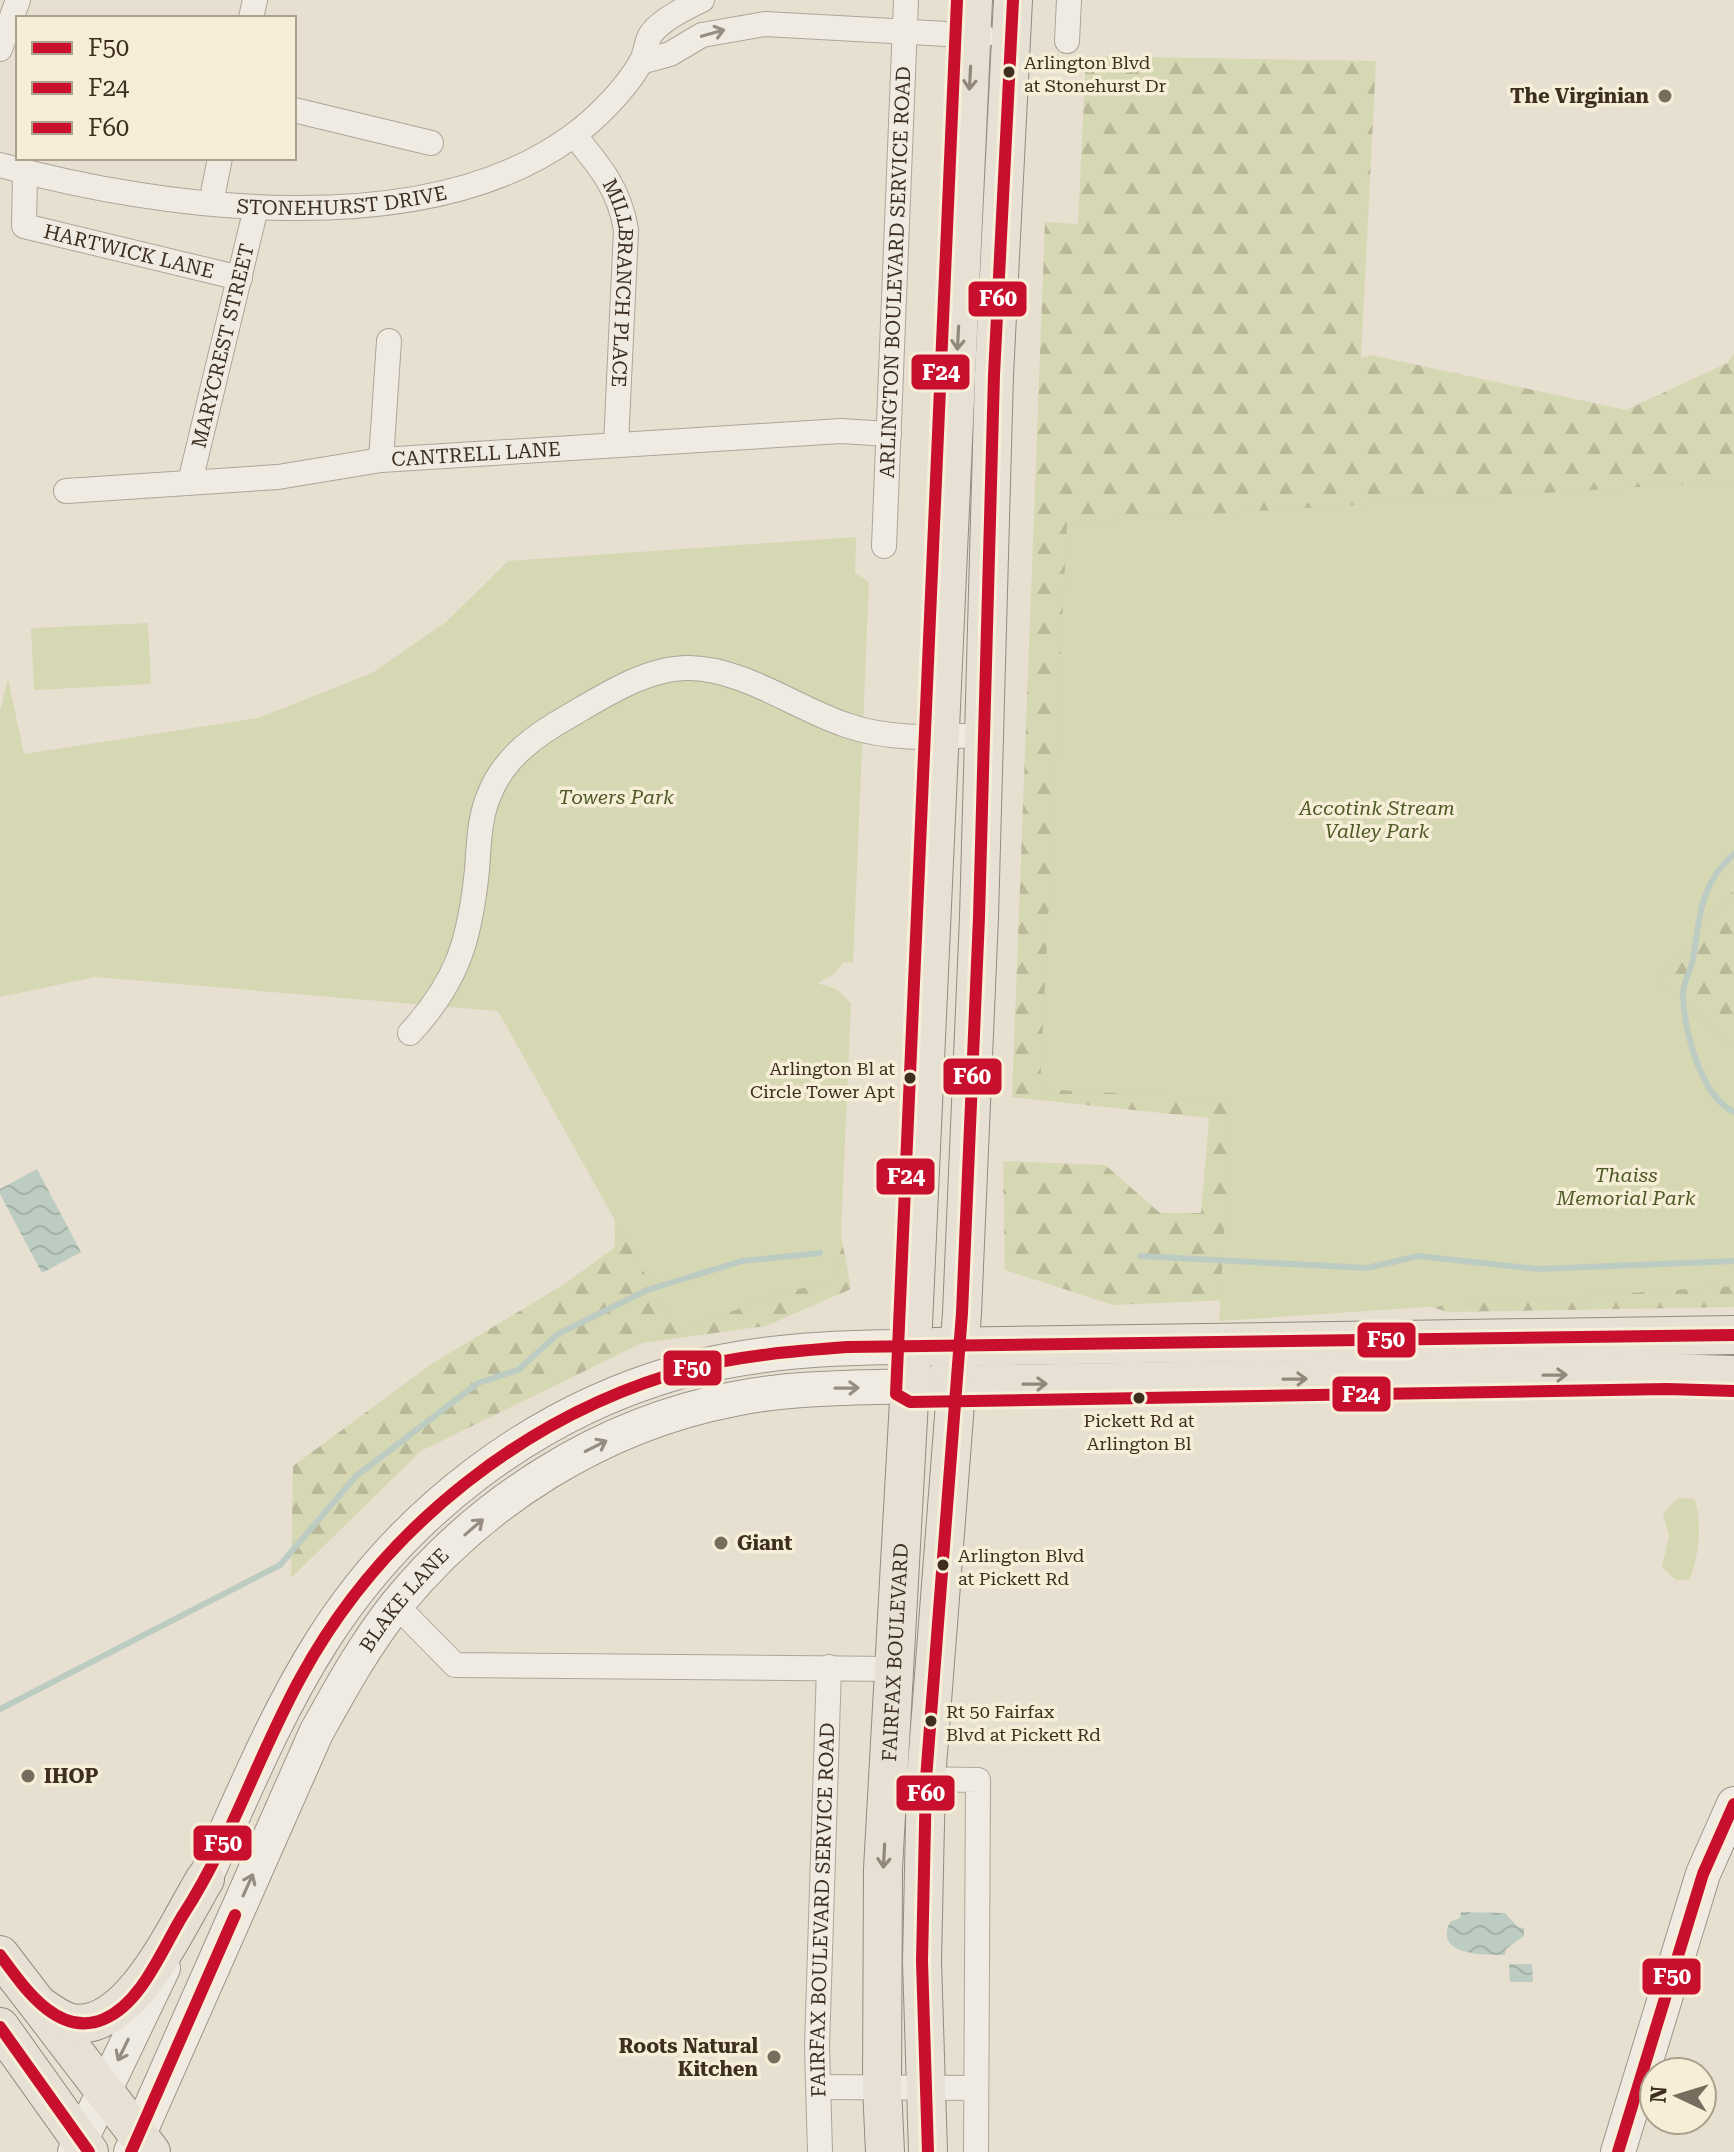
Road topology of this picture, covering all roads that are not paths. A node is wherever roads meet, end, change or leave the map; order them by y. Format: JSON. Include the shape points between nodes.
{"nodes":[{"id":1,"x":18,"y":0,"type":"edge"},
{"id":2,"x":702,"y":0,"type":"edge"},
{"id":3,"x":906,"y":0,"type":"edge"},
{"id":4,"x":1013,"y":0,"type":"edge"},
{"id":5,"x":1069,"y":0,"type":"edge"},
{"id":6,"x":973,"y":18,"type":"edge"},
{"id":7,"x":905,"y":33,"type":"junction"},
{"id":8,"x":1011,"y":37,"type":"junction"},
{"id":9,"x":1067,"y":41,"type":"dead end"},
{"id":10,"x":0,"y":49,"type":"edge"},
{"id":11,"x":641,"y":62,"type":"junction"},
{"id":12,"x":296,"y":110,"type":"edge"},
{"id":13,"x":574,"y":135,"type":"junction"},
{"id":14,"x":431,"y":143,"type":"dead end"},
{"id":15,"x":220,"y":160,"type":"edge"},
{"id":16,"x":0,"y":165,"type":"edge"},
{"id":17,"x":25,"y":172,"type":"junction"},
{"id":18,"x":211,"y":203,"type":"junction"},
{"id":19,"x":256,"y":208,"type":"junction"},
{"id":20,"x":240,"y":278,"type":"junction"},
{"id":21,"x":389,"y":341,"type":"dead end"},
{"id":22,"x":889,"y":434,"type":"junction"},
{"id":23,"x":616,"y":445,"type":"junction"},
{"id":24,"x":381,"y":460,"type":"junction"},
{"id":25,"x":190,"y":482,"type":"junction"},
{"id":26,"x":66,"y":491,"type":"dead end"},
{"id":27,"x":884,"y":546,"type":"dead end"},
{"id":28,"x":984,"y":735,"type":"junction"},
{"id":29,"x":939,"y":737,"type":"junction"},
{"id":30,"x":410,"y":1033,"type":"dead end"},
{"id":31,"x":1734,"y":1335,"type":"edge"},
{"id":32,"x":912,"y":1347,"type":"junction"},
{"id":33,"x":960,"y":1347,"type":"junction"},
{"id":34,"x":1734,"y":1375,"type":"edge"},
{"id":35,"x":957,"y":1385,"type":"junction"},
{"id":36,"x":910,"y":1386,"type":"junction"},
{"id":37,"x":396,"y":1605,"type":"junction"},
{"id":38,"x":829,"y":1667,"type":"junction"},
{"id":39,"x":894,"y":1669,"type":"junction"},
{"id":40,"x":888,"y":1778,"type":"junction"},
{"id":41,"x":926,"y":1779,"type":"junction"},
{"id":42,"x":1734,"y":1804,"type":"edge"},
{"id":43,"x":205,"y":1879,"type":"junction"},
{"id":44,"x":0,"y":1955,"type":"edge"},
{"id":45,"x":36,"y":2003,"type":"junction"},
{"id":46,"x":0,"y":2027,"type":"edge"},
{"id":47,"x":820,"y":2087,"type":"junction"},
{"id":48,"x":882,"y":2087,"type":"junction"},
{"id":49,"x":926,"y":2087,"type":"junction"},
{"id":50,"x":975,"y":2088,"type":"junction"},
{"id":51,"x":103,"y":2091,"type":"junction"},
{"id":52,"x":140,"y":2147,"type":"edge"},
{"id":53,"x":82,"y":2148,"type":"edge"},
{"id":54,"x":820,"y":2152,"type":"edge"},
{"id":55,"x":885,"y":2152,"type":"edge"},
{"id":56,"x":928,"y":2152,"type":"edge"},
{"id":57,"x":976,"y":2152,"type":"edge"},
{"id":58,"x":1618,"y":2152,"type":"edge"}],
"edges":[{"from":1,"to":10,"type":"street"},
{"from":2,"to":11,"type":"street","name":"STONEHURST DRIVE","via":[[651,33]]},
{"from":3,"to":7,"type":"street","name":"ARLINGTON BOULEVARD SERVICE ROAD"},
{"from":4,"to":8,"type":"main road","name":"FAIRFAX BOULEVARD"},
{"from":5,"to":9,"type":"street"},
{"from":6,"to":7,"type":"street"},
{"from":6,"to":8,"type":"street"},
{"from":6,"to":29,"type":"main road","name":"FAIRFAX BOULEVARD","one_way":true},
{"from":11,"to":7,"type":"street","one_way":true,"via":[[670,54],[702,35],[765,24]]},
{"from":7,"to":22,"type":"street","name":"ARLINGTON BOULEVARD SERVICE ROAD"},
{"from":8,"to":28,"type":"main road","name":"FAIRFAX BOULEVARD","via":[[993,390]]},
{"from":11,"to":13,"type":"street","name":"STONEHURST DRIVE"},
{"from":12,"to":14,"type":"street"},
{"from":13,"to":19,"type":"street","name":"STONEHURST DRIVE","via":[[544,156],[470,188],[366,202]]},
{"from":13,"to":23,"type":"street","name":"MILLBRANCH PLACE","via":[[612,183],[626,230]]},
{"from":15,"to":18,"type":"street"},
{"from":16,"to":17,"type":"street","name":"STONEHURST DRIVE"},
{"from":17,"to":18,"type":"street","name":"STONEHURST DRIVE","via":[[151,199]]},
{"from":17,"to":20,"type":"street","name":"HARTWICK LANE","via":[[24,226]]},
{"from":18,"to":19,"type":"street","name":"STONEHURST DRIVE"},
{"from":19,"to":20,"type":"street","name":"MARYCREST STREET"},
{"from":20,"to":25,"type":"street","name":"MARYCREST STREET"},
{"from":21,"to":24,"type":"street"},
{"from":22,"to":23,"type":"street","name":"CANTRELL LANE","via":[[841,431]]},
{"from":22,"to":27,"type":"street","name":"ARLINGTON BOULEVARD SERVICE ROAD"},
{"from":23,"to":24,"type":"street","name":"CANTRELL LANE"},
{"from":24,"to":25,"type":"street","name":"CANTRELL LANE","via":[[298,475]]},
{"from":25,"to":26,"type":"street","name":"CANTRELL LANE"},
{"from":28,"to":29,"type":"street"},
{"from":28,"to":33,"type":"main road","name":"FAIRFAX BOULEVARD"},
{"from":29,"to":30,"type":"street","via":[[910,739],[846,725],[708,669],[666,671],[603,696],[531,740],[493,785],[482,817],[467,942],[446,987]]},
{"from":29,"to":32,"type":"main road","name":"FAIRFAX BOULEVARD"},
{"from":31,"to":33,"type":"main road"},
{"from":32,"to":33,"type":"main road"},
{"from":32,"to":36,"type":"main road","name":"FAIRFAX BOULEVARD"},
{"from":32,"to":43,"type":"main road","name":"BLAKE LANE","via":[[798,1351],[677,1373],[550,1425],[465,1483],[400,1541],[323,1640],[260,1757]]},
{"from":33,"to":35,"type":"main road","name":"FAIRFAX BOULEVARD"},
{"from":35,"to":34,"type":"main road","name":"BLAKE LANE","one_way":true},
{"from":35,"to":36,"type":"main road","name":"BLAKE LANE"},
{"from":35,"to":41,"type":"main road","name":"FAIRFAX BOULEVARD"},
{"from":37,"to":36,"type":"main road","name":"BLAKE LANE","one_way":true,"via":[[506,1500],[627,1431],[735,1399],[815,1389]]},
{"from":36,"to":39,"type":"main road","name":"FAIRFAX BOULEVARD"},
{"from":37,"to":38,"type":"street","via":[[455,1665]]},
{"from":52,"to":37,"type":"main road","name":"BLAKE LANE","one_way":true,"via":[[316,1733],[350,1671]]},
{"from":38,"to":39,"type":"street"},
{"from":38,"to":47,"type":"street","name":"FAIRFAX BOULEVARD SERVICE ROAD","via":[[822,1792]]},
{"from":39,"to":40,"type":"main road","name":"FAIRFAX BOULEVARD"},
{"from":40,"to":41,"type":"street"},
{"from":40,"to":48,"type":"main road","name":"FAIRFAX BOULEVARD","one_way":true},
{"from":41,"to":49,"type":"main road","name":"FAIRFAX BOULEVARD"},
{"from":41,"to":50,"type":"street","via":[[978,1780]]},
{"from":42,"to":58,"type":"main road","via":[[1703,1874]]},
{"from":43,"to":45,"type":"main road","via":[[124,2006],[84,2023],[58,2018]]},
{"from":43,"to":51,"type":"main road","name":"BLAKE LANE","one_way":true},
{"from":44,"to":45,"type":"main road"},
{"from":45,"to":51,"type":"main road"},
{"from":46,"to":53,"type":"main road"},
{"from":47,"to":48,"type":"street"},
{"from":47,"to":54,"type":"street","name":"FAIRFAX BOULEVARD SERVICE ROAD"},
{"from":48,"to":49,"type":"street"},
{"from":48,"to":55,"type":"main road","name":"FAIRFAX BOULEVARD"},
{"from":49,"to":50,"type":"street"},
{"from":49,"to":56,"type":"main road","name":"FAIRFAX BOULEVARD"},
{"from":50,"to":57,"type":"street"},
{"from":51,"to":52,"type":"main road"},
{"from":51,"to":53,"type":"main road","name":"BLAKE LANE"}]}
